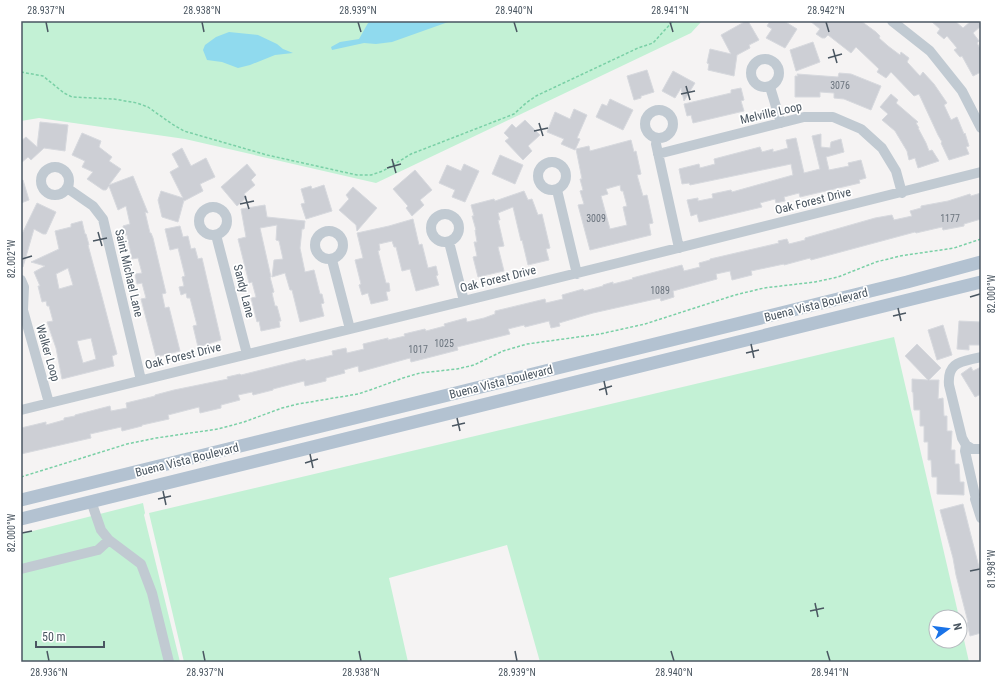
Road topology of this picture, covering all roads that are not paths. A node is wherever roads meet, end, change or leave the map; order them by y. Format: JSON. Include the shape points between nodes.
{"nodes":[{"id":1,"x":892,"y":21,"type":"edge"},
{"id":2,"x":770,"y":86,"type":"dead end"},
{"id":3,"x":781,"y":123,"type":"junction"},
{"id":4,"x":981,"y":128,"type":"edge"},
{"id":5,"x":658,"y":138,"type":"dead end"},
{"id":6,"x":658,"y":154,"type":"junction"},
{"id":7,"x":981,"y":172,"type":"edge"},
{"id":8,"x":67,"y":188,"type":"dead end"},
{"id":9,"x":557,"y":190,"type":"dead end"},
{"id":10,"x":902,"y":192,"type":"junction"},
{"id":11,"x":216,"y":235,"type":"dead end"},
{"id":12,"x":449,"y":242,"type":"dead end"},
{"id":13,"x":680,"y":248,"type":"junction"},
{"id":14,"x":332,"y":260,"type":"dead end"},
{"id":15,"x":981,"y":262,"type":"edge"},
{"id":16,"x":577,"y":274,"type":"junction"},
{"id":17,"x":21,"y":280,"type":"edge"},
{"id":18,"x":981,"y":282,"type":"edge"},
{"id":19,"x":464,"y":301,"type":"junction"},
{"id":20,"x":22,"y":310,"type":"edge"},
{"id":21,"x":350,"y":329,"type":"junction"},
{"id":22,"x":246,"y":354,"type":"junction"},
{"id":23,"x":981,"y":357,"type":"edge"},
{"id":24,"x":141,"y":380,"type":"junction"},
{"id":25,"x":49,"y":403,"type":"junction"},
{"id":26,"x":21,"y":410,"type":"edge"},
{"id":27,"x":966,"y":445,"type":"junction"},
{"id":28,"x":981,"y":449,"type":"edge"},
{"id":29,"x":86,"y":484,"type":"junction"},
{"id":30,"x":21,"y":500,"type":"edge"},
{"id":31,"x":90,"y":501,"type":"junction"},
{"id":32,"x":981,"y":518,"type":"edge"},
{"id":33,"x":21,"y":519,"type":"edge"},
{"id":34,"x":109,"y":540,"type":"junction"},
{"id":35,"x":21,"y":569,"type":"edge"},
{"id":36,"x":170,"y":662,"type":"edge"}],
"edges":[{"from":1,"to":4,"type":"street","via":[[930,51],[962,91]]},
{"from":2,"to":3,"type":"street"},
{"from":3,"to":6,"type":"street","name":"Melville Loop"},
{"from":3,"to":10,"type":"street","name":"Melville Loop","via":[[804,117],[833,117],[861,130],[882,148],[896,171]]},
{"from":5,"to":6,"type":"street"},
{"from":6,"to":13,"type":"street"},
{"from":7,"to":10,"type":"street","name":"Oak Forest Drive"},
{"from":8,"to":24,"type":"street","name":"Saint Michael Lane","via":[[93,206],[103,219]]},
{"from":9,"to":16,"type":"street"},
{"from":10,"to":13,"type":"street","name":"Oak Forest Drive"},
{"from":11,"to":22,"type":"street","name":"Sandy Lane"},
{"from":12,"to":19,"type":"street"},
{"from":13,"to":16,"type":"street","name":"Oak Forest Drive"},
{"from":14,"to":21,"type":"street"},
{"from":15,"to":29,"type":"main road","name":"Buena Vista Boulevard"},
{"from":16,"to":19,"type":"street","name":"Oak Forest Drive"},
{"from":17,"to":20,"type":"street","name":"Walker Loop","via":[[24,287]]},
{"from":18,"to":31,"type":"main road","name":"Buena Vista Boulevard"},
{"from":19,"to":21,"type":"street","name":"Oak Forest Drive"},
{"from":20,"to":25,"type":"street","name":"Walker Loop"},
{"from":21,"to":22,"type":"street","name":"Oak Forest Drive"},
{"from":22,"to":24,"type":"street","name":"Oak Forest Drive"},
{"from":23,"to":27,"type":"street","via":[[959,362],[950,370],[949,385]]},
{"from":24,"to":25,"type":"street","name":"Oak Forest Drive"},
{"from":25,"to":26,"type":"street","name":"Oak Forest Drive"},
{"from":27,"to":28,"type":"street","via":[[972,449]]},
{"from":27,"to":32,"type":"street","via":[[965,451]]},
{"from":29,"to":30,"type":"main road","name":"Buena Vista Boulevard"},
{"from":29,"to":31,"type":"main road"},
{"from":31,"to":33,"type":"main road","name":"Buena Vista Boulevard"},
{"from":31,"to":34,"type":"street","via":[[101,530]]},
{"from":34,"to":35,"type":"street","via":[[98,550]]},
{"from":34,"to":36,"type":"street","via":[[141,564],[152,593]]}]}
